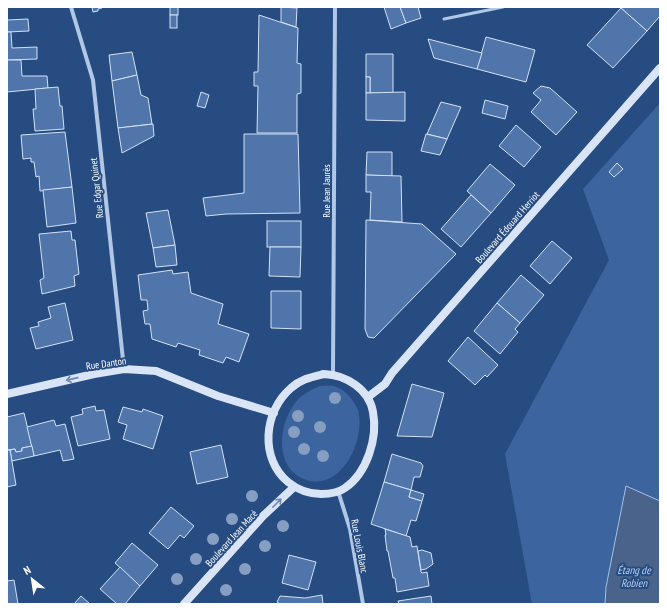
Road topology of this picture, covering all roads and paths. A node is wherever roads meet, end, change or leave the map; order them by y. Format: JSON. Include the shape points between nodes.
{"nodes":[{"id":1,"x":71,"y":7,"type":"edge"},
{"id":2,"x":335,"y":7,"type":"edge"},
{"id":3,"x":503,"y":7,"type":"edge"},
{"id":4,"x":444,"y":18,"type":"dead end"},
{"id":5,"x":660,"y":68,"type":"edge"},
{"id":6,"x":124,"y":369,"type":"junction"},
{"id":7,"x":333,"y":374,"type":"junction"},
{"id":8,"x":7,"y":394,"type":"edge"},
{"id":9,"x":368,"y":397,"type":"junction"},
{"id":10,"x":274,"y":413,"type":"junction"},
{"id":11,"x":294,"y":487,"type":"junction"},
{"id":12,"x":338,"y":491,"type":"junction"},
{"id":13,"x":184,"y":604,"type":"edge"},
{"id":14,"x":363,"y":604,"type":"edge"}],
"edges":[{"from":1,"to":6,"type":"street","name":"Rue Edgar Quinet","via":[[93,80]]},
{"from":2,"to":7,"type":"street","name":"Rue Jean Jaurès"},
{"from":3,"to":4,"type":"lane"},
{"from":5,"to":9,"type":"street","name":"Boulevard Édouard Herriot","via":[[385,384]]},
{"from":6,"to":8,"type":"street","name":"Rue Danton","one_way":true},
{"from":6,"to":10,"type":"street","name":"Rue Danton","via":[[156,371],[218,396]]},
{"from":7,"to":9,"type":"street","via":[[356,385]]},
{"from":7,"to":10,"type":"street","via":[[308,377],[291,388]]},
{"from":9,"to":12,"type":"street","via":[[373,411],[373,443],[367,461],[358,475],[345,488]]},
{"from":10,"to":11,"type":"street","via":[[269,428],[268,447],[272,463],[282,477]]},
{"from":11,"to":12,"type":"street","via":[[312,494]]},
{"from":13,"to":11,"type":"street","name":"Boulevard Jean Macé","one_way":true,"via":[[263,516]]},
{"from":12,"to":14,"type":"street","name":"Rue Louis Blanc","via":[[350,529]]}]}
